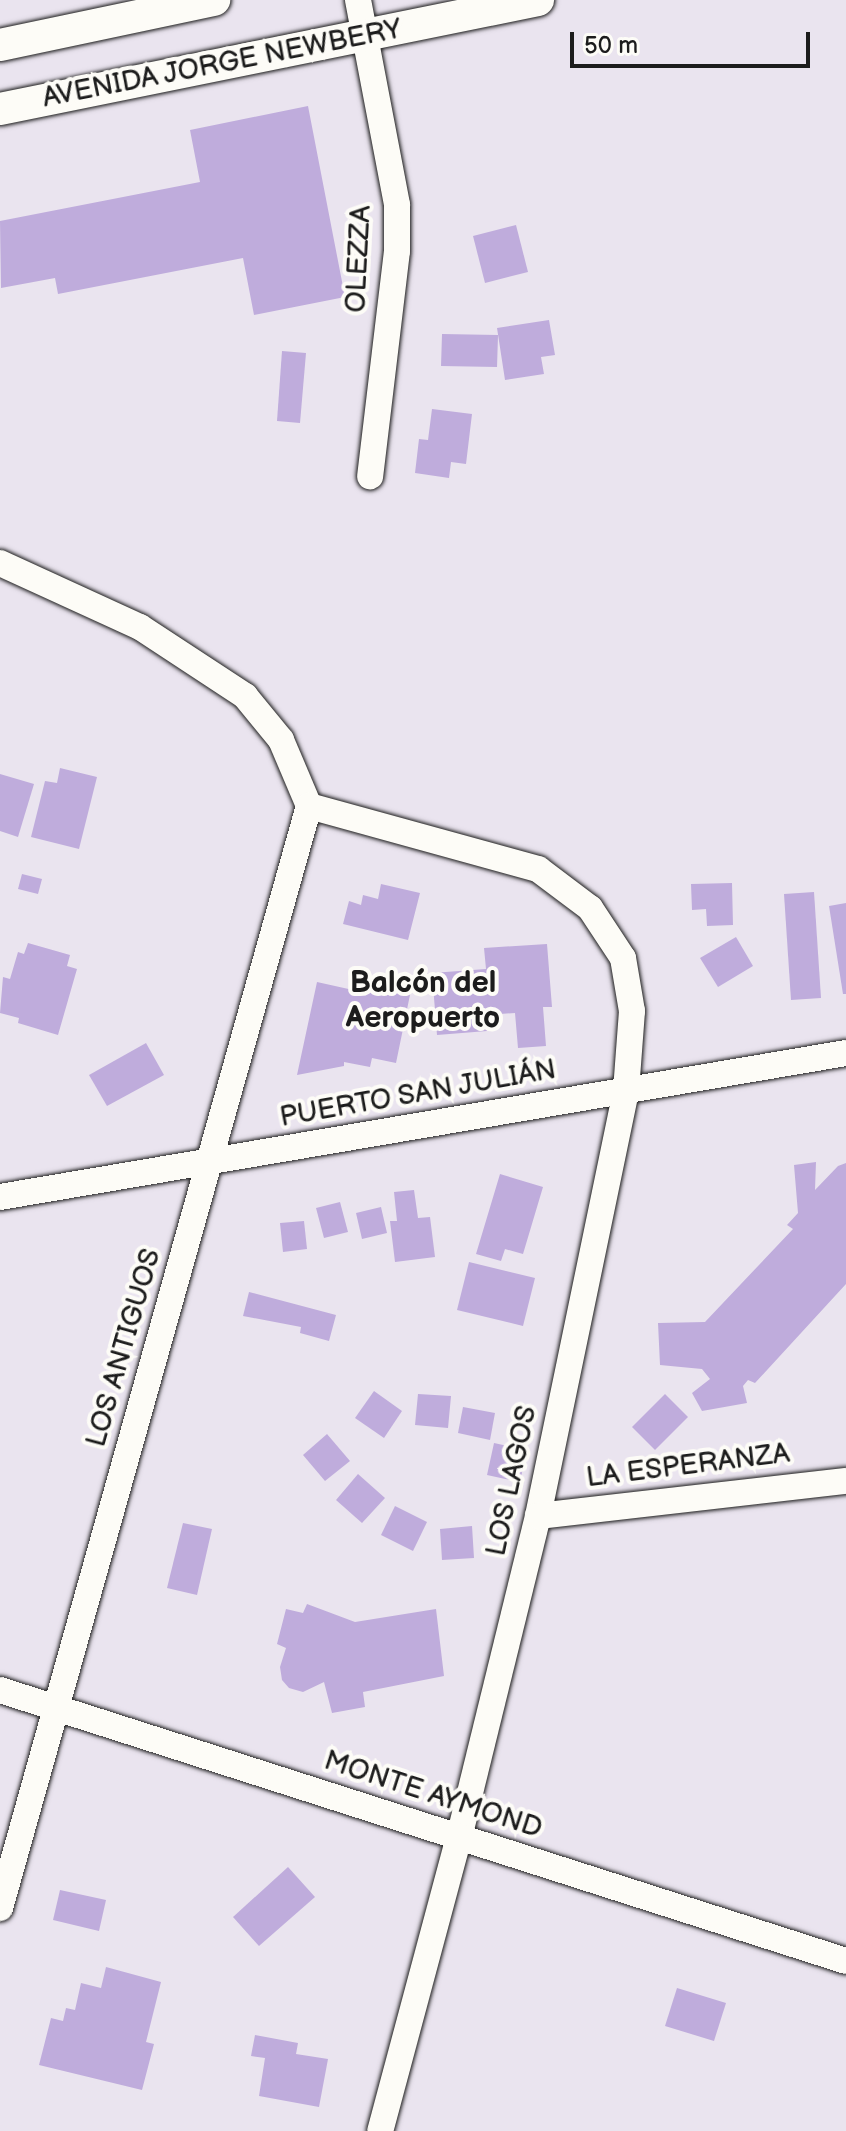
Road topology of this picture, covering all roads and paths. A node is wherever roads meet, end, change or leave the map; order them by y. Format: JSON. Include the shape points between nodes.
{"nodes":[{"id":1,"x":214,"y":0,"type":"edge"},
{"id":2,"x":358,"y":0,"type":"edge"},
{"id":3,"x":538,"y":0,"type":"edge"},
{"id":4,"x":366,"y":35,"type":"junction"},
{"id":5,"x":0,"y":45,"type":"edge"},
{"id":6,"x":0,"y":109,"type":"edge"},
{"id":7,"x":370,"y":476,"type":"dead end"},
{"id":8,"x":0,"y":563,"type":"edge"},
{"id":9,"x":309,"y":806,"type":"junction"},
{"id":10,"x":846,"y":1053,"type":"edge"},
{"id":11,"x":626,"y":1091,"type":"junction"},
{"id":12,"x":210,"y":1161,"type":"junction"},
{"id":13,"x":0,"y":1197,"type":"edge"},
{"id":14,"x":846,"y":1481,"type":"edge"},
{"id":15,"x":538,"y":1516,"type":"junction"},
{"id":16,"x":0,"y":1690,"type":"edge"},
{"id":17,"x":56,"y":1708,"type":"junction"},
{"id":18,"x":459,"y":1837,"type":"junction"},
{"id":19,"x":0,"y":1908,"type":"edge"},
{"id":20,"x":846,"y":1961,"type":"edge"},
{"id":21,"x":380,"y":2131,"type":"edge"}],
"edges":[{"from":1,"to":5,"type":"street"},
{"from":2,"to":4,"type":"street","name":"OLEZZA"},
{"from":3,"to":4,"type":"street","name":"AVENIDA JORGE NEWBERY"},
{"from":4,"to":6,"type":"street","name":"AVENIDA JORGE NEWBERY"},
{"from":4,"to":7,"type":"street","name":"OLEZZA","via":[[397,205],[397,251]]},
{"from":8,"to":9,"type":"street","via":[[140,627],[245,696],[281,740]]},
{"from":9,"to":11,"type":"street","name":"LOS LAGOS","via":[[538,869],[590,908],[623,958],[632,1011]]},
{"from":9,"to":12,"type":"street","name":"LOS ANTIGUOS"},
{"from":10,"to":11,"type":"street","name":"PUERTO SAN JULIÁN"},
{"from":11,"to":12,"type":"street","name":"PUERTO SAN JULIÁN"},
{"from":11,"to":15,"type":"street","name":"LOS LAGOS"},
{"from":12,"to":13,"type":"street","name":"PUERTO SAN JULIÁN"},
{"from":12,"to":17,"type":"street","name":"LOS ANTIGUOS"},
{"from":14,"to":15,"type":"street","name":"LA ESPERANZA"},
{"from":15,"to":18,"type":"street","name":"LOS LAGOS"},
{"from":16,"to":17,"type":"street","name":"MONTE AYMOND"},
{"from":17,"to":18,"type":"street","name":"MONTE AYMOND"},
{"from":17,"to":19,"type":"street","name":"LOS ANTIGUOS"},
{"from":18,"to":20,"type":"street","name":"MONTE AYMOND"},
{"from":18,"to":21,"type":"street","name":"LOS LAGOS"}]}
